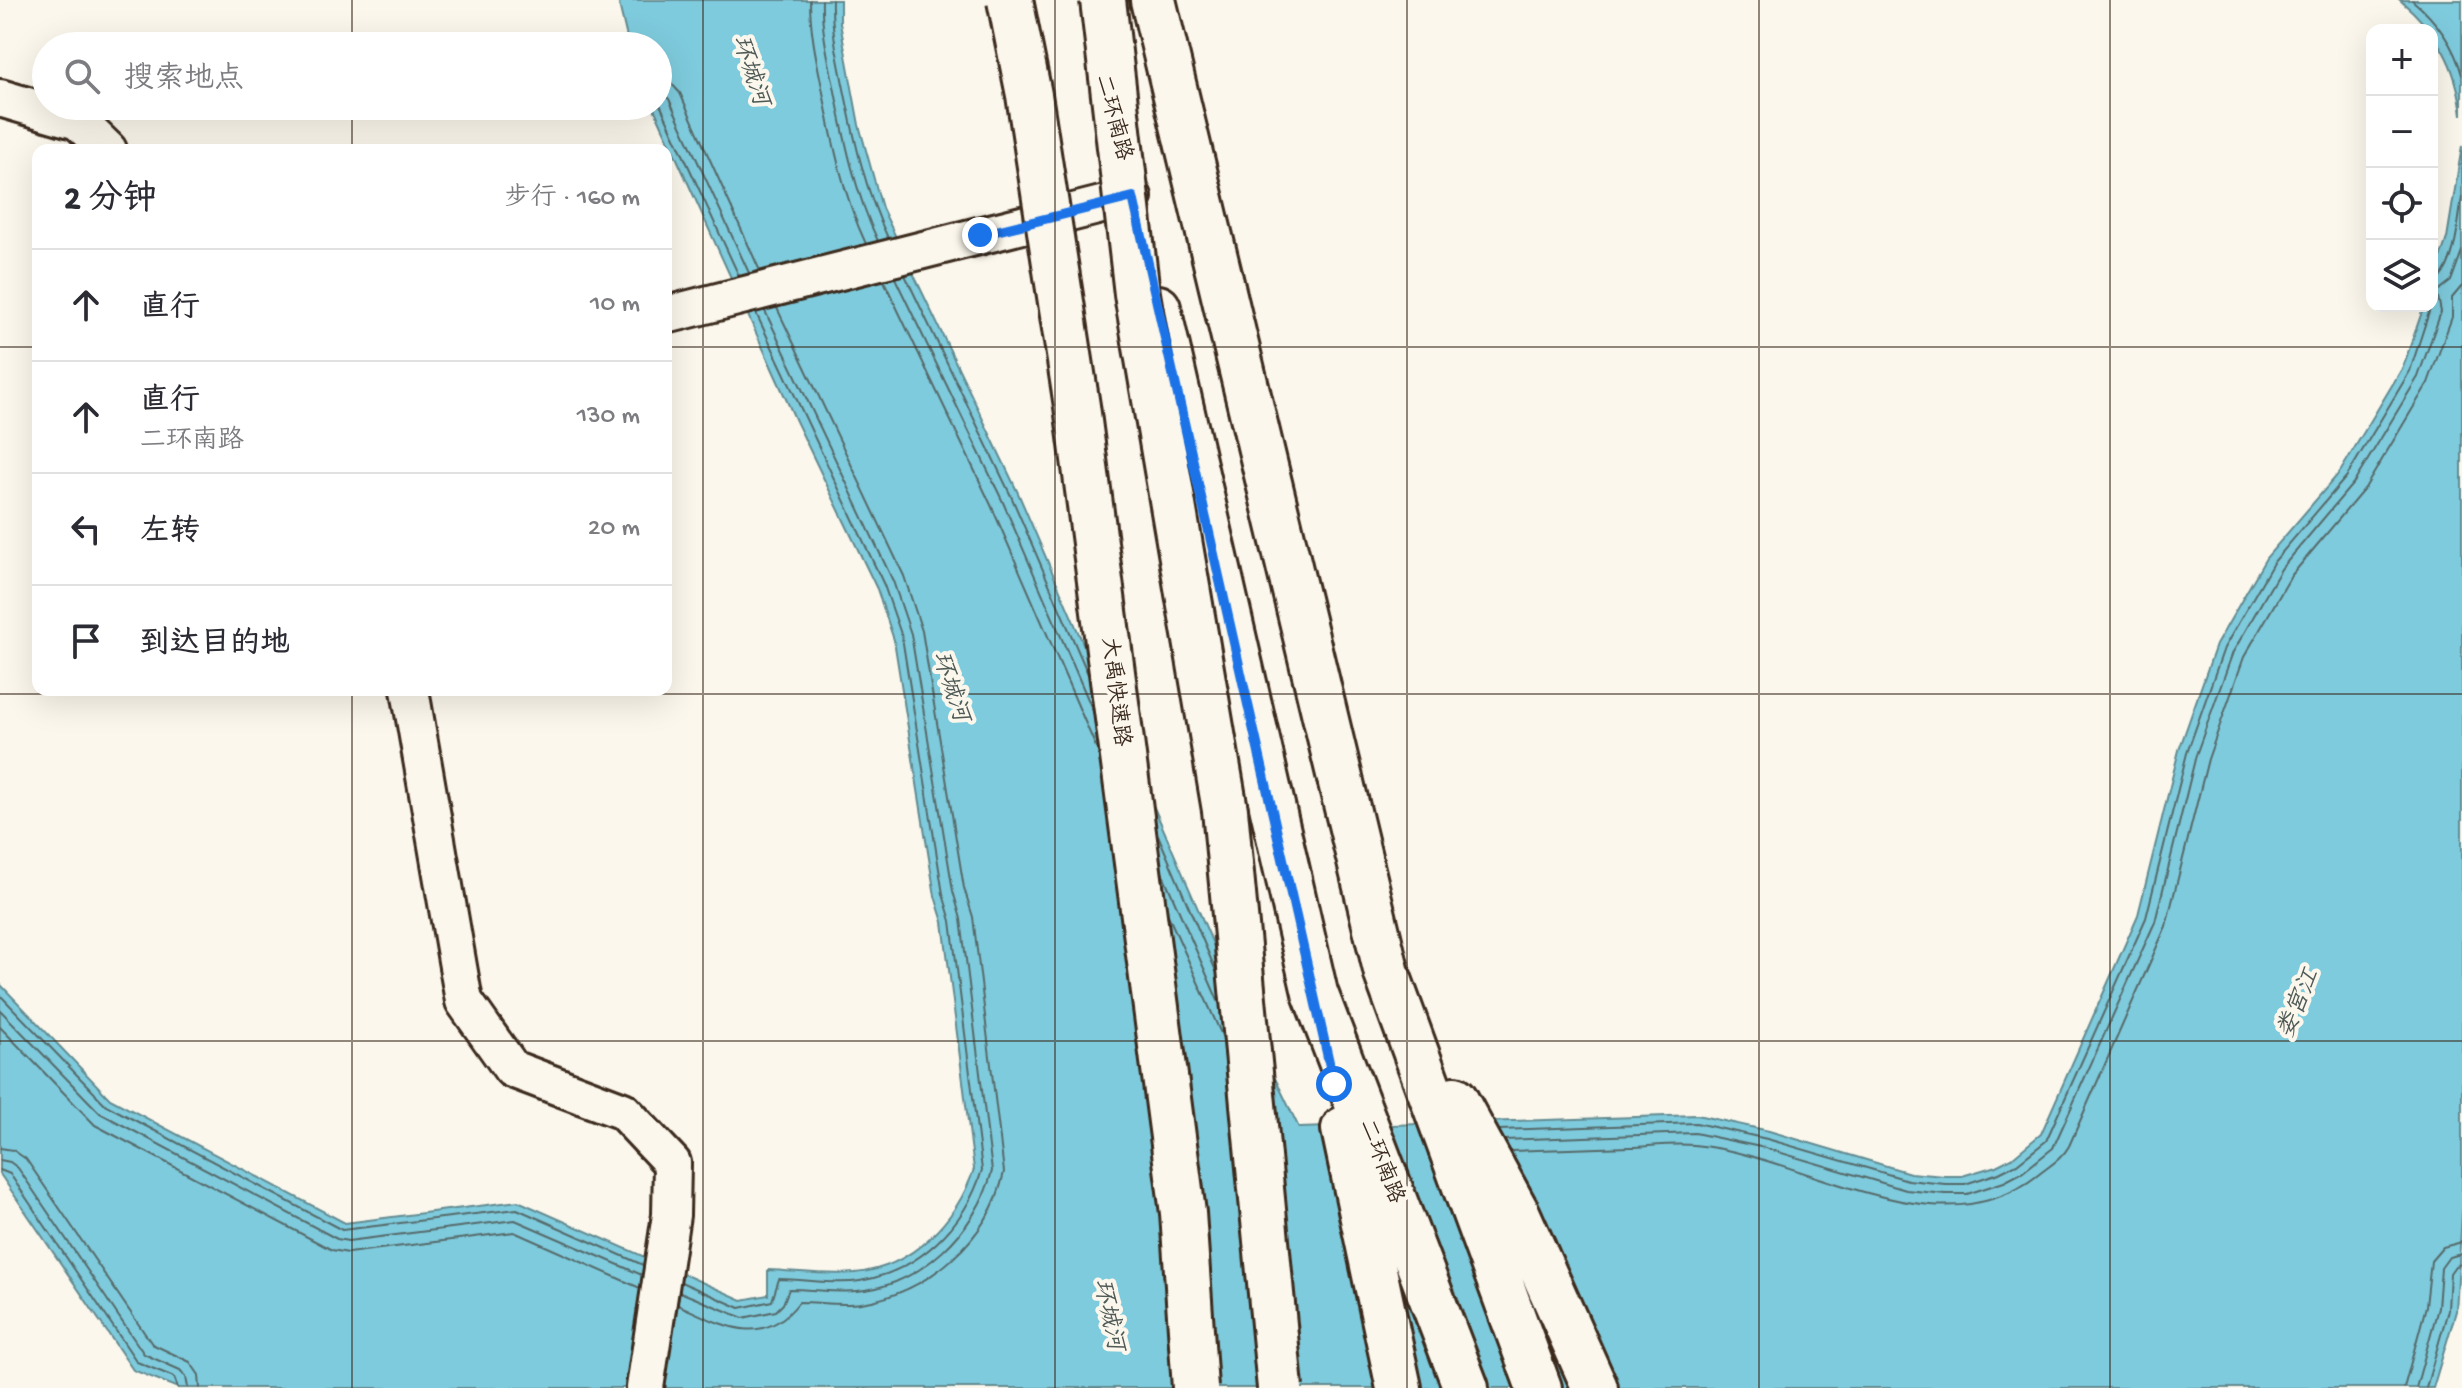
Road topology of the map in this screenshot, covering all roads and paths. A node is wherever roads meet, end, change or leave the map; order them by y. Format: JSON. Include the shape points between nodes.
{"nodes":[{"id":1,"x":1010,"y":0,"type":"edge"},
{"id":2,"x":1081,"y":0,"type":"edge"},
{"id":3,"x":1103,"y":0,"type":"edge"},
{"id":4,"x":1153,"y":0,"type":"edge"},
{"id":5,"x":0,"y":98,"type":"edge"},
{"id":6,"x":32,"y":107,"type":"edge"},
{"id":7,"x":75,"y":120,"type":"edge"},
{"id":8,"x":102,"y":144,"type":"edge"},
{"id":9,"x":1133,"y":197,"type":"junction"},
{"id":10,"x":682,"y":310,"type":"edge"},
{"id":11,"x":411,"y":696,"type":"edge"},
{"id":12,"x":1387,"y":974,"type":"junction"},
{"id":13,"x":1315,"y":993,"type":"junction"},
{"id":14,"x":645,"y":1388,"type":"edge"},
{"id":15,"x":1195,"y":1388,"type":"edge"},
{"id":16,"x":1280,"y":1388,"type":"edge"},
{"id":17,"x":1399,"y":1388,"type":"edge"},
{"id":18,"x":1466,"y":1388,"type":"edge"},
{"id":19,"x":1539,"y":1388,"type":"edge"},
{"id":20,"x":1595,"y":1388,"type":"edge"}],
"edges":[{"from":1,"to":15,"type":"main road","name":"大禹快速路","bridge":true,"via":[[1077,406],[1183,1213]]},
{"from":2,"to":9,"type":"main road","name":"二环南路"},
{"from":3,"to":16,"type":"main road","bridge":true,"via":[[1137,294],[1225,810]]},
{"from":4,"to":12,"type":"main road"},
{"from":5,"to":6,"type":"street"},
{"from":7,"to":8,"type":"street"},
{"from":9,"to":10,"type":"street"},
{"from":9,"to":13,"type":"main road","name":"二环南路"},
{"from":11,"to":14,"type":"street","via":[[464,1001],[512,1069],[623,1111],[672,1163],[671,1215]]},
{"from":12,"to":19,"type":"main road"},
{"from":12,"to":20,"type":"main road","via":[[1518,1215]]},
{"from":13,"to":17,"type":"main road"},
{"from":13,"to":18,"type":"main road","name":"二环南路"}]}
